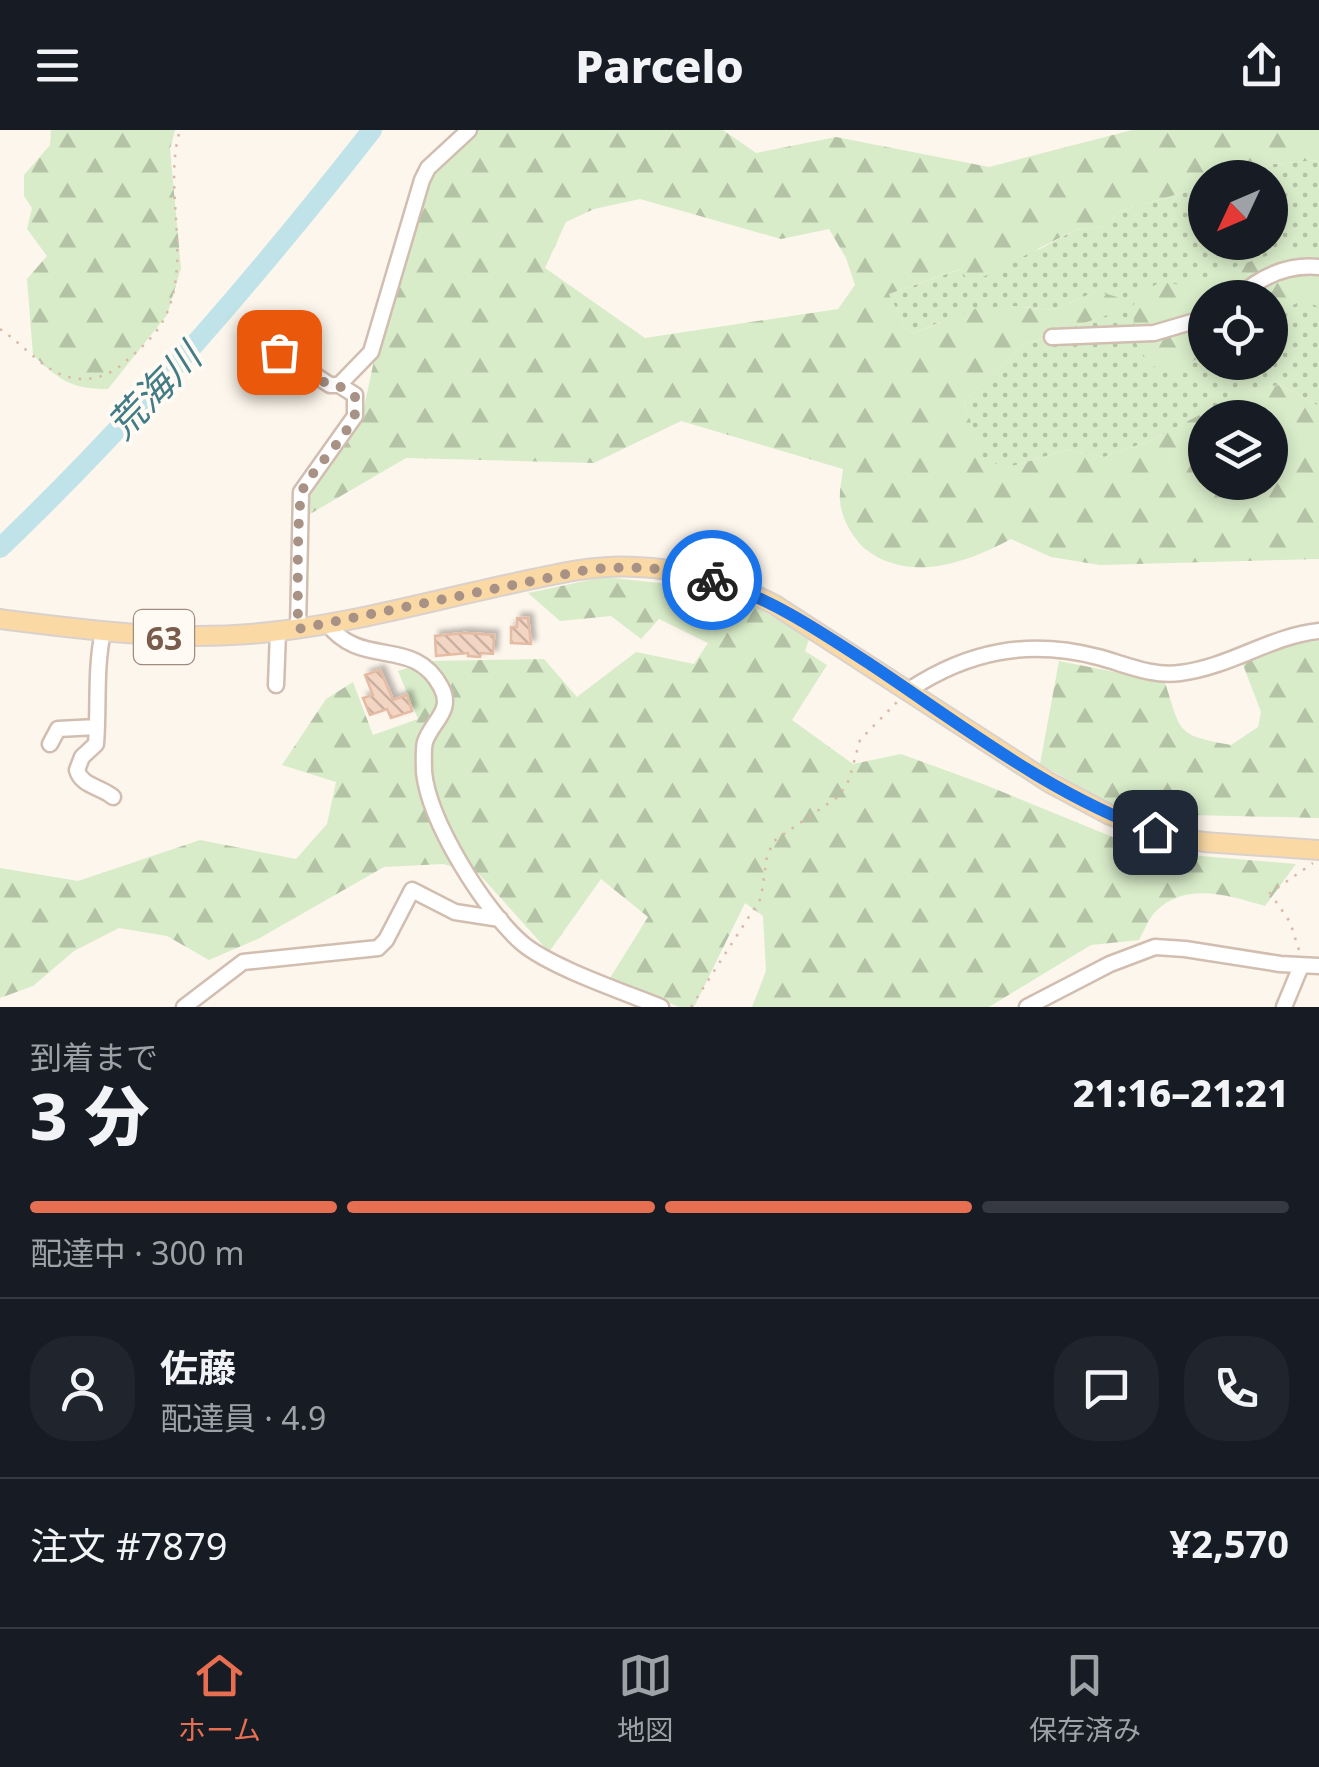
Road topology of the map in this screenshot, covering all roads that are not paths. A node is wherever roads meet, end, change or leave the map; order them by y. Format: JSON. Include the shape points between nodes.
{"nodes":[{"id":1,"x":470,"y":130,"type":"edge"},
{"id":2,"x":1319,"y":267,"type":"edge"},
{"id":3,"x":1264,"y":280,"type":"edge"},
{"id":4,"x":1188,"y":323,"type":"edge"},
{"id":5,"x":254,"y":335,"type":"dead end"},
{"id":6,"x":1052,"y":337,"type":"dead end"},
{"id":7,"x":339,"y":385,"type":"junction"},
{"id":8,"x":0,"y":618,"type":"edge"},
{"id":9,"x":327,"y":622,"type":"junction"},
{"id":10,"x":298,"y":629,"type":"junction"},
{"id":11,"x":103,"y":632,"type":"junction"},
{"id":12,"x":278,"y":632,"type":"junction"},
{"id":13,"x":1319,"y":632,"type":"edge"},
{"id":14,"x":276,"y":685,"type":"dead end"},
{"id":15,"x":908,"y":690,"type":"junction"},
{"id":16,"x":97,"y":727,"type":"junction"},
{"id":17,"x":50,"y":744,"type":"dead end"},
{"id":18,"x":114,"y":797,"type":"dead end"},
{"id":19,"x":1319,"y":850,"type":"edge"},
{"id":20,"x":500,"y":920,"type":"junction"},
{"id":21,"x":1301,"y":966,"type":"junction"},
{"id":22,"x":1319,"y":966,"type":"edge"},
{"id":23,"x":184,"y":1007,"type":"edge"},
{"id":24,"x":661,"y":1007,"type":"edge"},
{"id":25,"x":1027,"y":1007,"type":"edge"},
{"id":26,"x":1284,"y":1007,"type":"edge"}],
"edges":[{"from":1,"to":7,"type":"street","via":[[428,168],[370,352]]},
{"from":2,"to":3,"type":"street","via":[[1294,266]]},
{"from":4,"to":6,"type":"street","via":[[1154,333]]},
{"from":5,"to":7,"type":"street","via":[[330,386]]},
{"from":7,"to":10,"type":"street","via":[[358,400],[355,416],[301,492]]},
{"from":8,"to":11,"type":"main road","number":"63"},
{"from":9,"to":10,"type":"main road","number":"63"},
{"from":9,"to":15,"type":"main road","number":"63","via":[[591,569],[666,569],[747,590]]},
{"from":9,"to":20,"type":"street","via":[[353,646],[414,659],[441,686],[446,701],[425,741],[424,773],[459,862]]},
{"from":10,"to":12,"type":"main road","number":"63"},
{"from":11,"to":12,"type":"main road","number":"63","via":[[178,638]]},
{"from":11,"to":16,"type":"street","via":[[95,666]]},
{"from":12,"to":14,"type":"street"},
{"from":13,"to":15,"type":"street","via":[[1282,637],[1180,674],[1094,656],[992,651]]},
{"from":15,"to":19,"type":"main road","number":"63","via":[[1073,797],[1130,824],[1221,845]]},
{"from":16,"to":17,"type":"street","via":[[58,729]]},
{"from":16,"to":18,"type":"street","via":[[96,744],[77,770],[84,782]]},
{"from":20,"to":23,"type":"street","via":[[455,912],[412,890],[378,948],[243,962]]},
{"from":20,"to":24,"type":"street","via":[[543,956]]},
{"from":21,"to":22,"type":"street"},
{"from":21,"to":25,"type":"street","via":[[1155,947]]},
{"from":21,"to":26,"type":"street"}]}
